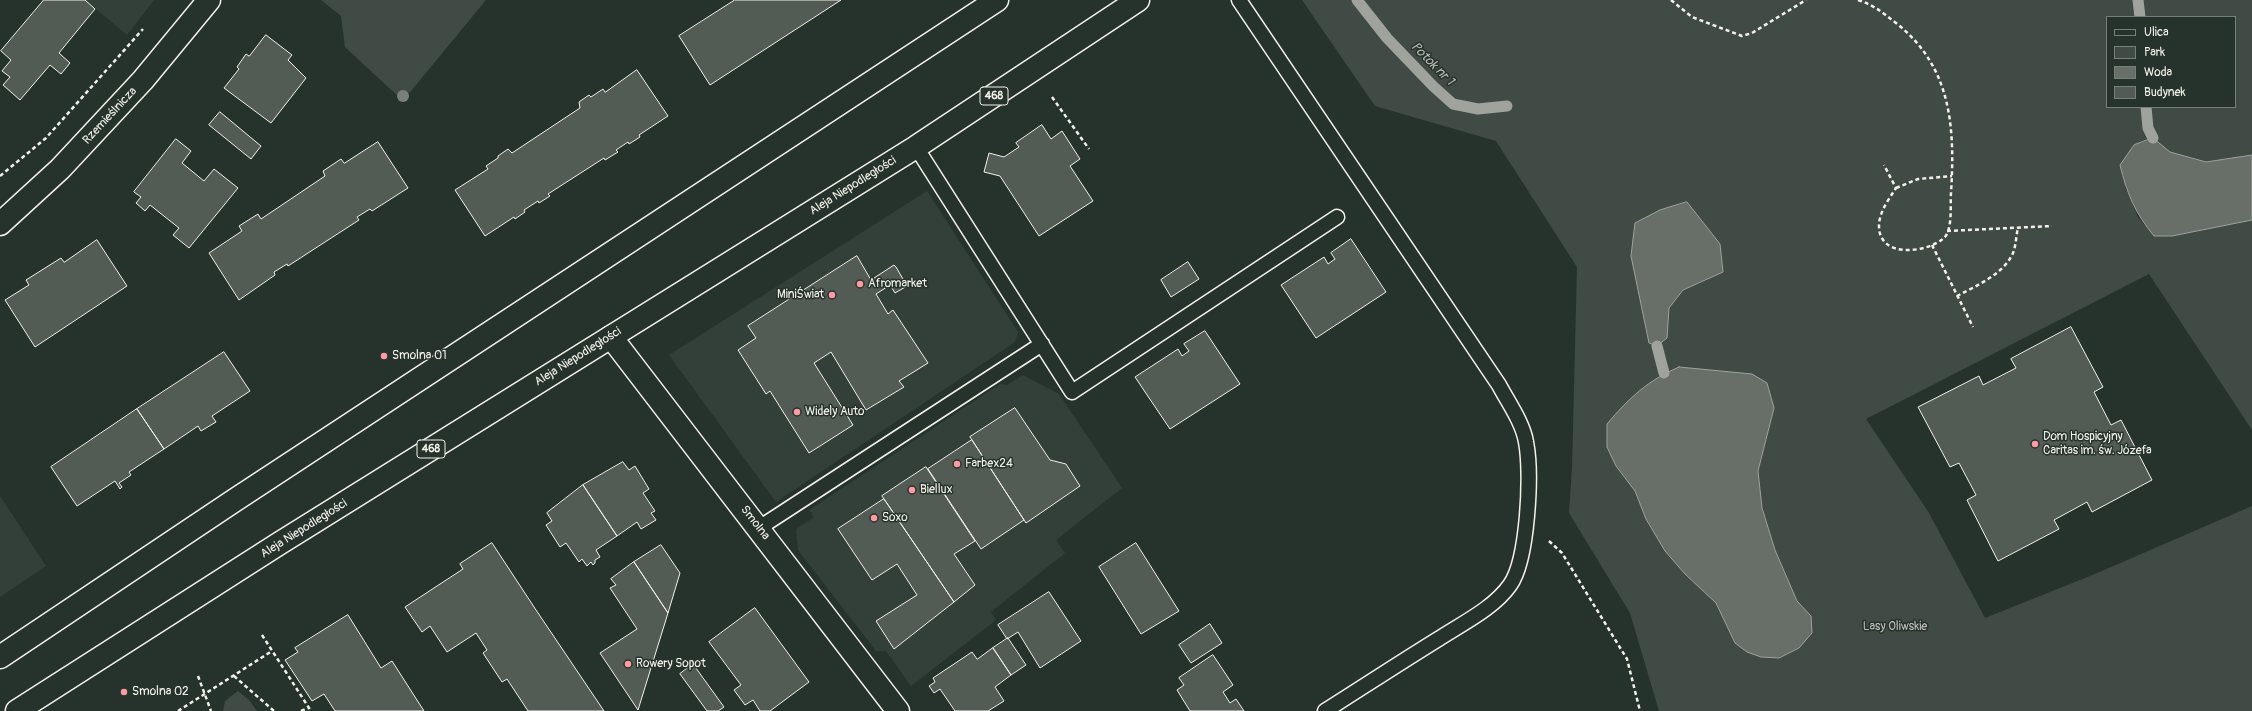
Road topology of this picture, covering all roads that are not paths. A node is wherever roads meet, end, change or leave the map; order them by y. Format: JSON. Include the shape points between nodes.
{"nodes":[{"id":1,"x":209,"y":0,"type":"edge"},
{"id":2,"x":997,"y":0,"type":"edge"},
{"id":3,"x":1138,"y":0,"type":"edge"},
{"id":4,"x":1239,"y":0,"type":"edge"},
{"id":5,"x":916,"y":147,"type":"junction"},
{"id":6,"x":1337,"y":217,"type":"dead end"},
{"id":7,"x":0,"y":224,"type":"edge"},
{"id":8,"x":612,"y":336,"type":"junction"},
{"id":9,"x":1042,"y":344,"type":"junction"},
{"id":10,"x":759,"y":528,"type":"junction"},
{"id":11,"x":0,"y":657,"type":"edge"},
{"id":12,"x":892,"y":709,"type":"edge"},
{"id":13,"x":16,"y":711,"type":"edge"},
{"id":14,"x":1325,"y":711,"type":"edge"}],
"edges":[{"from":1,"to":7,"type":"main road","name":"Rzemieślnicza","via":[[143,80],[65,164]]},
{"from":2,"to":11,"type":"main road"},
{"from":3,"to":5,"type":"main road","name":"Aleja Niepodległości","number":"468"},
{"from":4,"to":14,"type":"lane","via":[[1499,385],[1526,441],[1529,496],[1516,573],[1510,585],[1477,614]]},
{"from":5,"to":8,"type":"main road","name":"Aleja Niepodległości","number":"468"},
{"from":5,"to":9,"type":"lane"},
{"from":6,"to":9,"type":"lane","via":[[1072,392]]},
{"from":8,"to":10,"type":"main road","name":"Smolna"},
{"from":8,"to":13,"type":"main road","name":"Aleja Niepodległości","number":"468"},
{"from":9,"to":10,"type":"lane"},
{"from":10,"to":12,"type":"main road","name":"Smolna"}]}
